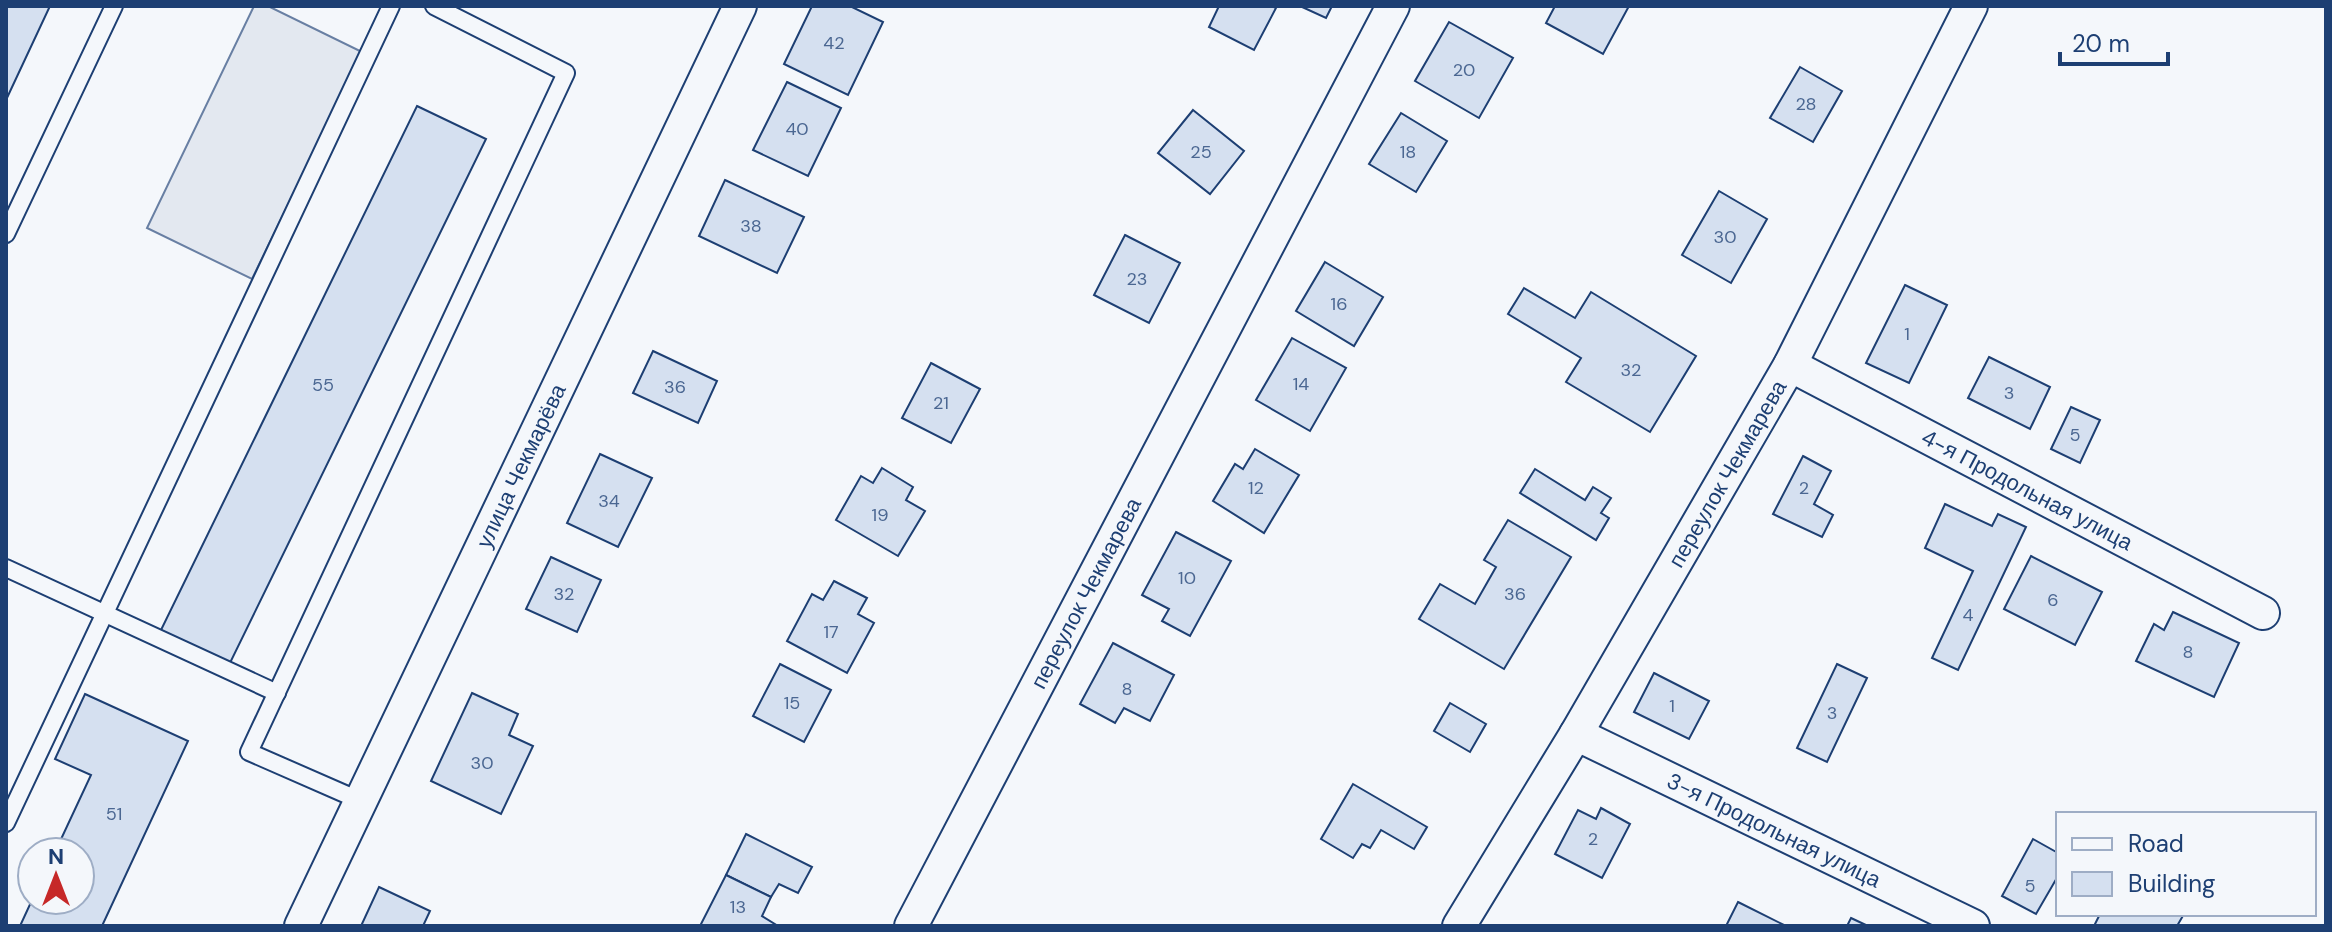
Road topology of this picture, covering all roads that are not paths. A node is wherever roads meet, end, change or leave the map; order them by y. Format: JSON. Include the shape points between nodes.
{"nodes":[{"id":1,"x":114,"y":6,"type":"edge"},
{"id":2,"x":391,"y":6,"type":"edge"},
{"id":3,"x":434,"y":6,"type":"edge"},
{"id":4,"x":740,"y":6,"type":"edge"},
{"id":5,"x":1393,"y":6,"type":"edge"},
{"id":6,"x":1971,"y":6,"type":"edge"},
{"id":7,"x":6,"y":234,"type":"edge"},
{"id":8,"x":1790,"y":365,"type":"junction"},
{"id":9,"x":6,"y":568,"type":"edge"},
{"id":10,"x":105,"y":613,"type":"junction"},
{"id":11,"x":2263,"y":613,"type":"dead end"},
{"id":12,"x":277,"y":693,"type":"junction"},
{"id":13,"x":1576,"y":734,"type":"junction"},
{"id":14,"x":361,"y":801,"type":"junction"},
{"id":15,"x":6,"y":823,"type":"edge"},
{"id":16,"x":301,"y":926,"type":"edge"},
{"id":17,"x":911,"y":926,"type":"edge"},
{"id":18,"x":1459,"y":926,"type":"edge"},
{"id":19,"x":1973,"y":926,"type":"edge"}],
"edges":[{"from":1,"to":7,"type":"lane"},
{"from":2,"to":10,"type":"lane"},
{"from":3,"to":12,"type":"lane","via":[[566,73]]},
{"from":4,"to":14,"type":"street","name":"улица Чекмарёва"},
{"from":5,"to":17,"type":"street","name":"переулок Чекмарева"},
{"from":6,"to":8,"type":"street","name":"переулок Чекмарева"},
{"from":8,"to":11,"type":"street","name":"4-я Продольная улица"},
{"from":8,"to":13,"type":"street","name":"переулок Чекмарева"},
{"from":9,"to":10,"type":"lane"},
{"from":10,"to":12,"type":"lane"},
{"from":10,"to":15,"type":"lane"},
{"from":12,"to":14,"type":"lane","via":[[249,752]]},
{"from":13,"to":18,"type":"street","name":"переулок Чекмарева"},
{"from":13,"to":19,"type":"street","name":"3-я Продольная улица"},
{"from":14,"to":16,"type":"street","name":"улица Чекмарёва"}]}
